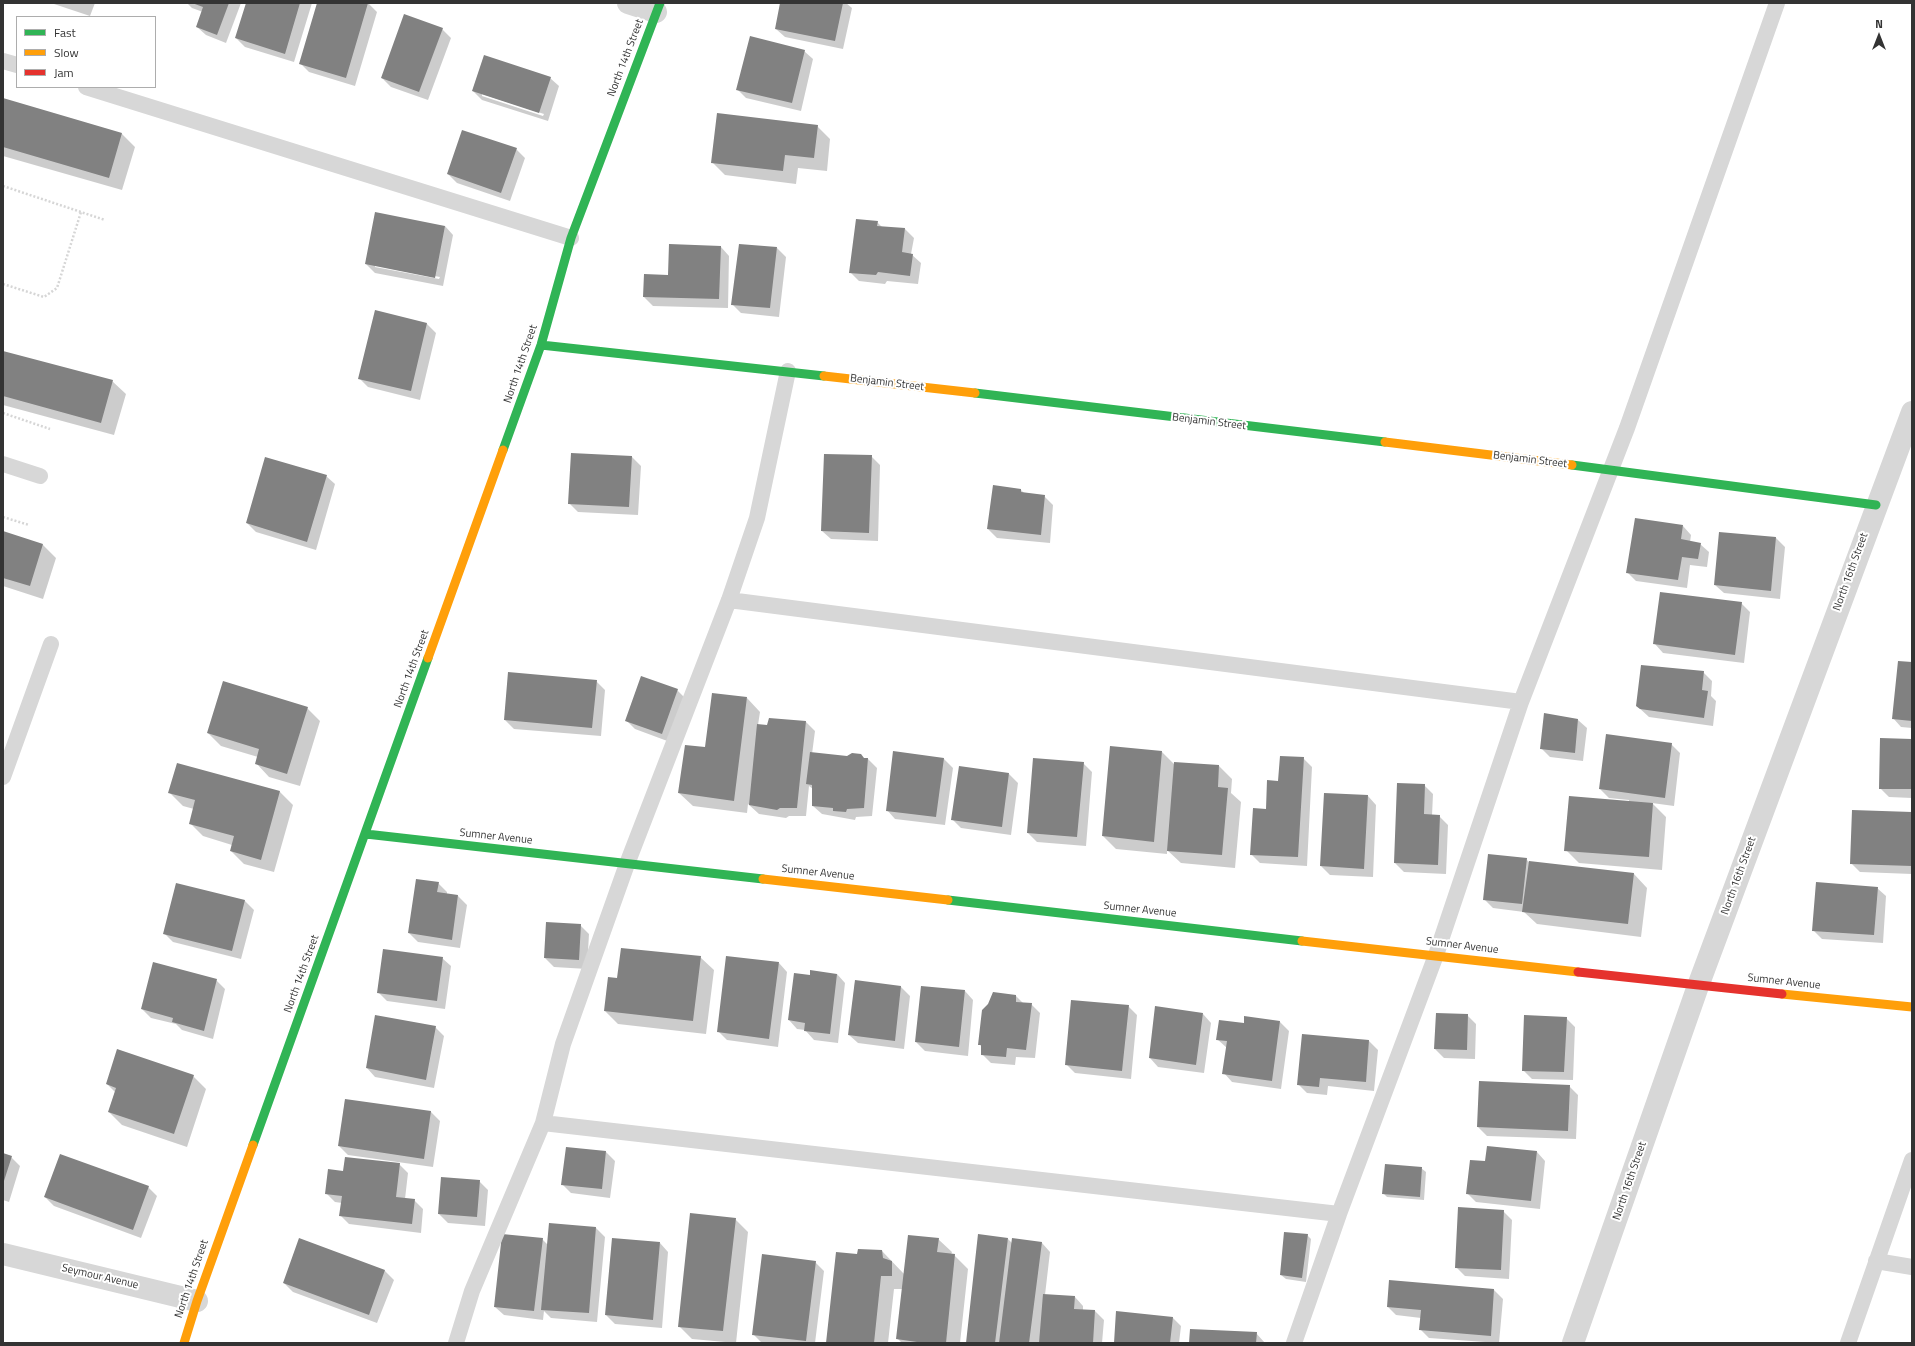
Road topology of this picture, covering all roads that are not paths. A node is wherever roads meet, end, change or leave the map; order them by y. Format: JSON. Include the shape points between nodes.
{"nodes":[{"id":1,"x":628,"y":3,"type":"edge"},
{"id":2,"x":1777,"y":3,"type":"edge"},
{"id":3,"x":658,"y":8,"type":"edge"},
{"id":4,"x":3,"y":61,"type":"edge"},
{"id":5,"x":16,"y":65,"type":"edge"},
{"id":6,"x":89,"y":88,"type":"edge"},
{"id":7,"x":571,"y":238,"type":"junction"},
{"id":8,"x":541,"y":345,"type":"junction"},
{"id":9,"x":788,"y":371,"type":"junction"},
{"id":10,"x":1912,"y":412,"type":"edge"},
{"id":11,"x":1904,"y":459,"type":"edge"},
{"id":12,"x":3,"y":464,"type":"edge"},
{"id":13,"x":1610,"y":469,"type":"junction"},
{"id":14,"x":40,"y":476,"type":"dead end"},
{"id":15,"x":1876,"y":506,"type":"junction"},
{"id":16,"x":729,"y":600,"type":"junction"},
{"id":17,"x":51,"y":644,"type":"dead end"},
{"id":18,"x":1521,"y":702,"type":"junction"},
{"id":19,"x":3,"y":777,"type":"edge"},
{"id":20,"x":366,"y":834,"type":"junction"},
{"id":21,"x":627,"y":864,"type":"junction"},
{"id":22,"x":1436,"y":955,"type":"junction"},
{"id":23,"x":1698,"y":986,"type":"junction"},
{"id":24,"x":1912,"y":1007,"type":"edge"},
{"id":25,"x":544,"y":1123,"type":"junction"},
{"id":26,"x":1912,"y":1160,"type":"edge"},
{"id":27,"x":1339,"y":1214,"type":"junction"},
{"id":28,"x":3,"y":1254,"type":"edge"},
{"id":29,"x":1876,"y":1261,"type":"junction"},
{"id":30,"x":1912,"y":1268,"type":"edge"},
{"id":31,"x":197,"y":1301,"type":"junction"},
{"id":32,"x":184,"y":1343,"type":"edge"},
{"id":33,"x":456,"y":1343,"type":"edge"},
{"id":34,"x":1294,"y":1343,"type":"edge"},
{"id":35,"x":1573,"y":1343,"type":"edge"},
{"id":36,"x":1848,"y":1343,"type":"edge"}],
"edges":[{"from":1,"to":3,"type":"street"},
{"from":2,"to":13,"type":"lane","via":[[1630,421]]},
{"from":3,"to":7,"type":"street","name":"North 14th Street"},
{"from":4,"to":5,"type":"lane"},
{"from":6,"to":7,"type":"lane"},
{"from":7,"to":8,"type":"street","name":"North 14th Street"},
{"from":8,"to":9,"type":"street","name":"Benjamin Street"},
{"from":8,"to":20,"type":"street","name":"North 14th Street"},
{"from":9,"to":13,"type":"street","name":"Benjamin Street"},
{"from":9,"to":16,"type":"lane","via":[[757,518]]},
{"from":10,"to":11,"type":"street","name":"North 16th Street"},
{"from":11,"to":15,"type":"street","name":"North 16th Street"},
{"from":12,"to":14,"type":"lane"},
{"from":13,"to":15,"type":"street","name":"Benjamin Street"},
{"from":13,"to":18,"type":"lane"},
{"from":15,"to":23,"type":"street","name":"North 16th Street"},
{"from":16,"to":18,"type":"lane"},
{"from":16,"to":21,"type":"lane"},
{"from":17,"to":19,"type":"lane"},
{"from":18,"to":22,"type":"lane"},
{"from":20,"to":21,"type":"street","name":"Sumner Avenue"},
{"from":20,"to":31,"type":"street","name":"North 14th Street"},
{"from":21,"to":22,"type":"street","name":"Sumner Avenue"},
{"from":21,"to":25,"type":"lane","via":[[563,1044]]},
{"from":22,"to":23,"type":"street","name":"Sumner Avenue"},
{"from":22,"to":27,"type":"lane"},
{"from":23,"to":24,"type":"street","name":"Sumner Avenue"},
{"from":23,"to":35,"type":"street","name":"North 16th Street"},
{"from":25,"to":27,"type":"lane"},
{"from":25,"to":33,"type":"lane","via":[[472,1291]]},
{"from":26,"to":29,"type":"lane"},
{"from":27,"to":34,"type":"lane"},
{"from":28,"to":31,"type":"street","name":"Seymour Avenue"},
{"from":29,"to":30,"type":"lane"},
{"from":29,"to":36,"type":"lane"},
{"from":31,"to":32,"type":"street","name":"North 14th Street"}]}
